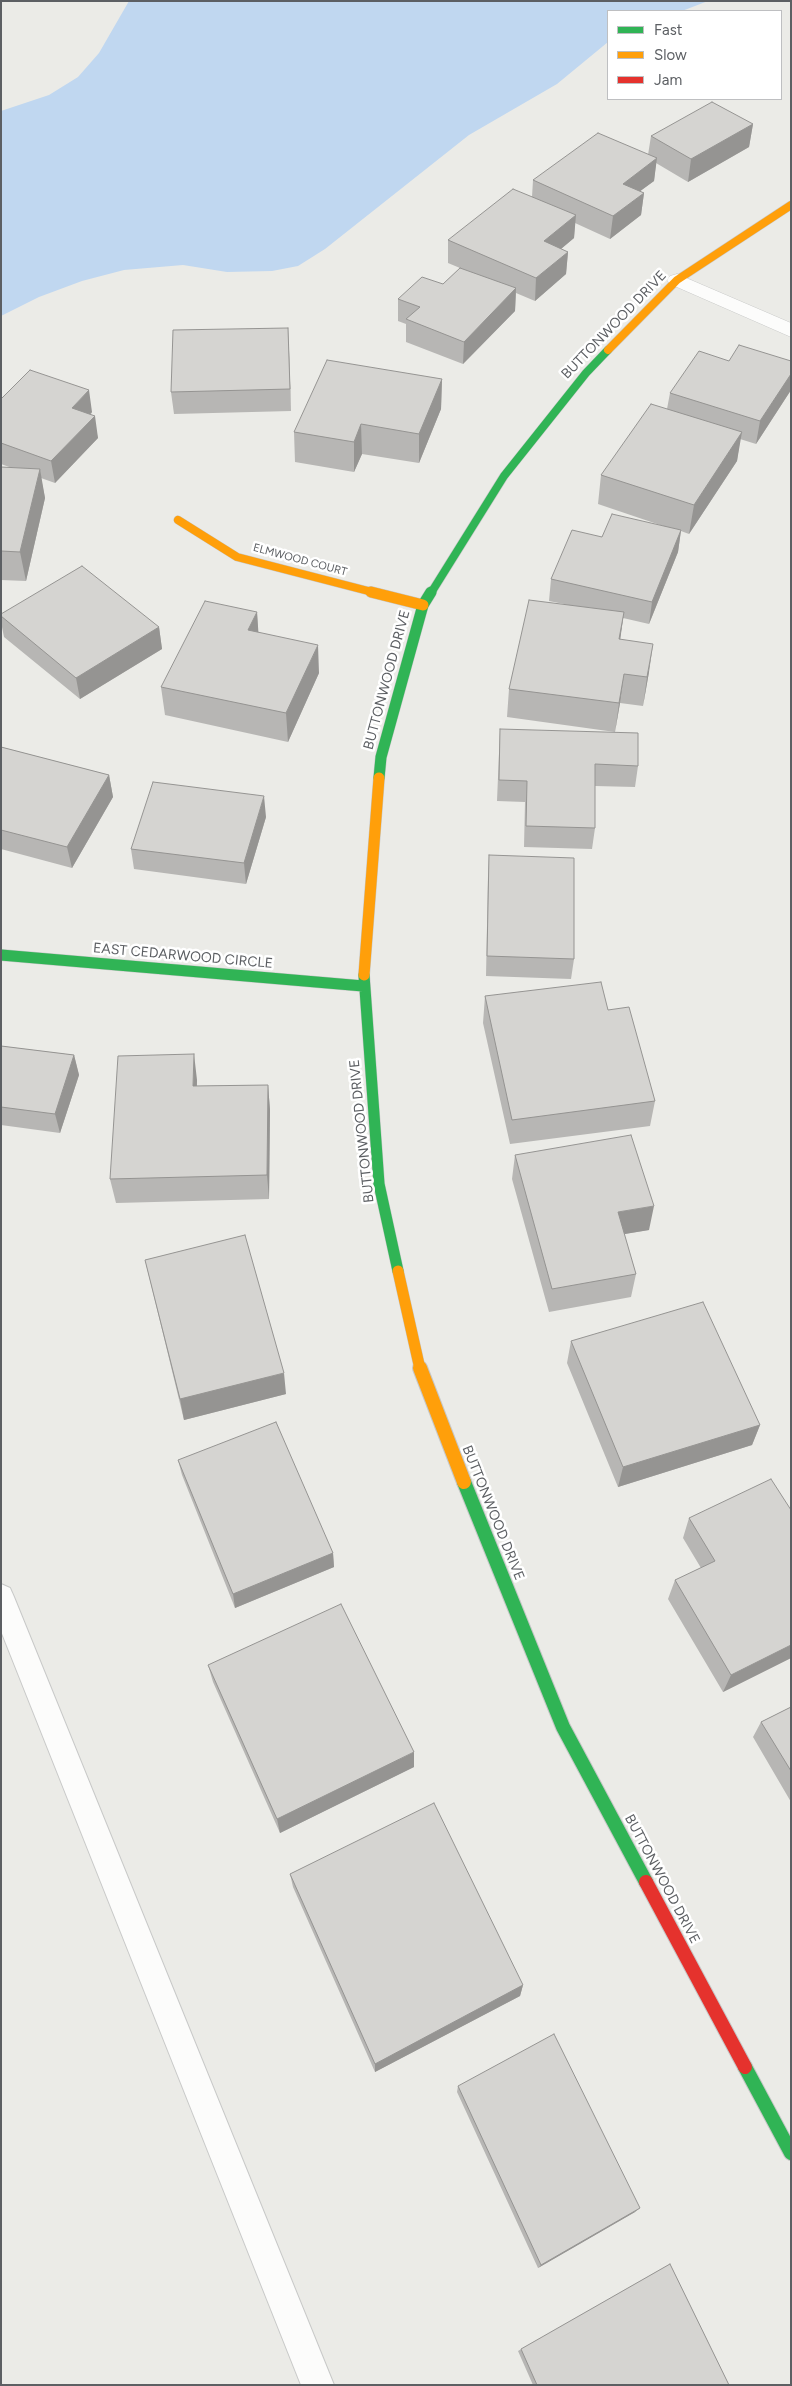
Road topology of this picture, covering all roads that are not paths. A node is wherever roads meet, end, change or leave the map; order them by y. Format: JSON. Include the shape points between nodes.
{"nodes":[{"id":1,"x":791,"y":205,"type":"edge"},
{"id":2,"x":677,"y":280,"type":"junction"},
{"id":3,"x":791,"y":330,"type":"edge"},
{"id":4,"x":178,"y":520,"type":"dead end"},
{"id":5,"x":424,"y":605,"type":"junction"},
{"id":6,"x":1,"y":955,"type":"edge"},
{"id":7,"x":363,"y":986,"type":"junction"},
{"id":8,"x":1,"y":1597,"type":"edge"},
{"id":9,"x":791,"y":2153,"type":"edge"},
{"id":10,"x":318,"y":2385,"type":"edge"}],
"edges":[{"from":1,"to":2,"type":"street","name":"BUTTONWOOD DRIVE"},
{"from":2,"to":3,"type":"street"},
{"from":2,"to":5,"type":"street","name":"BUTTONWOOD DRIVE","via":[[586,373],[504,476]]},
{"from":4,"to":5,"type":"street","name":"ELMWOOD COURT","via":[[237,557]]},
{"from":5,"to":7,"type":"street","name":"BUTTONWOOD DRIVE","via":[[381,757]]},
{"from":6,"to":7,"type":"street","name":"EAST CEDARWOOD CIRCLE"},
{"from":7,"to":9,"type":"street","name":"BUTTONWOOD DRIVE","via":[[379,1184],[422,1379],[563,1726]]},
{"from":8,"to":10,"type":"lane"}]}
